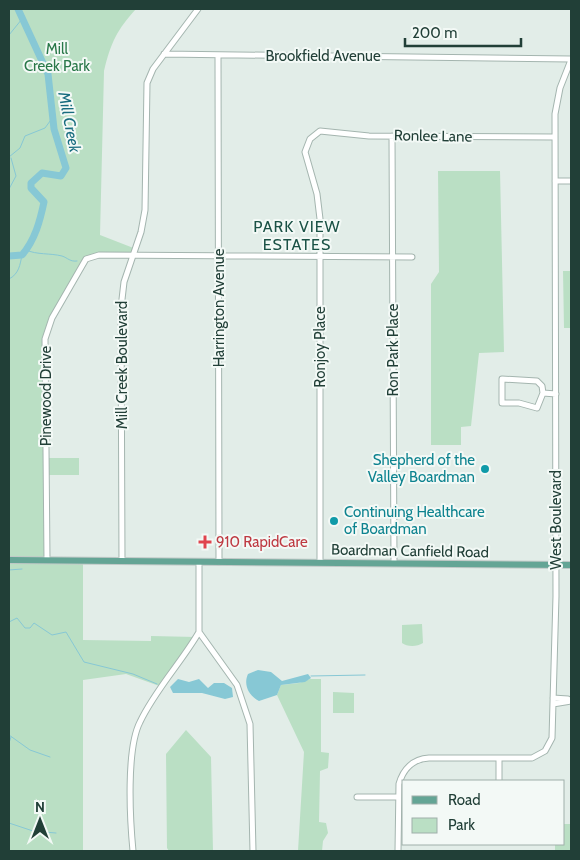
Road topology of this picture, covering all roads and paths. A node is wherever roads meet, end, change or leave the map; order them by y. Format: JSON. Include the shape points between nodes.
{"nodes":[{"id":1,"x":198,"y":9,"type":"edge"},
{"id":2,"x":164,"y":54,"type":"junction"},
{"id":3,"x":218,"y":55,"type":"junction"},
{"id":4,"x":571,"y":61,"type":"edge"},
{"id":5,"x":312,"y":136,"type":"joint"},
{"id":6,"x":392,"y":136,"type":"junction"},
{"id":7,"x":555,"y":137,"type":"junction"},
{"id":8,"x":555,"y":181,"type":"junction"},
{"id":9,"x":571,"y":182,"type":"edge"},
{"id":10,"x":133,"y":256,"type":"junction"},
{"id":11,"x":218,"y":256,"type":"junction"},
{"id":12,"x":320,"y":257,"type":"junction"},
{"id":13,"x":392,"y":257,"type":"junction"},
{"id":14,"x":412,"y":257,"type":"dead end"},
{"id":15,"x":543,"y":393,"type":"junction"},
{"id":16,"x":556,"y":394,"type":"junction"},
{"id":17,"x":9,"y":560,"type":"edge"},
{"id":18,"x":48,"y":560,"type":"junction"},
{"id":19,"x":122,"y":561,"type":"junction"},
{"id":20,"x":199,"y":562,"type":"junction"},
{"id":21,"x":219,"y":562,"type":"junction"},
{"id":22,"x":320,"y":562,"type":"junction"},
{"id":23,"x":394,"y":563,"type":"junction"},
{"id":24,"x":556,"y":565,"type":"junction"},
{"id":25,"x":571,"y":565,"type":"edge"},
{"id":26,"x":199,"y":632,"type":"junction"},
{"id":27,"x":553,"y":701,"type":"junction"},
{"id":28,"x":571,"y":701,"type":"edge"},
{"id":29,"x":499,"y":758,"type":"junction"},
{"id":30,"x":499,"y":780,"type":"edge"},
{"id":31,"x":357,"y":797,"type":"dead end"},
{"id":32,"x":398,"y":797,"type":"junction"},
{"id":33,"x":133,"y":851,"type":"edge"},
{"id":34,"x":253,"y":851,"type":"edge"},
{"id":35,"x":398,"y":851,"type":"edge"}],
"edges":[{"from":1,"to":2,"type":"street","name":"Mill Creek Boulevard"},
{"from":2,"to":3,"type":"street","name":"Brookfield Avenue"},
{"from":2,"to":10,"type":"street","name":"Mill Creek Boulevard","via":[[145,89],[145,210]]},
{"from":3,"to":4,"type":"street","name":"Brookfield Avenue"},
{"from":3,"to":11,"type":"street","name":"Harrington Avenue"},
{"from":4,"to":7,"type":"street","name":"West Boulevard","via":[[557,97]]},
{"from":5,"to":6,"type":"street","name":"Ronlee Lane","via":[[328,130]]},
{"from":5,"to":12,"type":"street","name":"Ronjoy Place","via":[[305,155],[318,203]]},
{"from":6,"to":7,"type":"street","name":"Ronlee Lane"},
{"from":6,"to":13,"type":"street","name":"Ron Park Place"},
{"from":7,"to":8,"type":"street","name":"West Boulevard"},
{"from":8,"to":9,"type":"street"},
{"from":8,"to":16,"type":"street","name":"West Boulevard"},
{"from":10,"to":11,"type":"street"},
{"from":10,"to":18,"type":"street","name":"Pinewood Drive","via":[[99,255],[86,259],[46,333]]},
{"from":10,"to":19,"type":"street","name":"Mill Creek Boulevard","via":[[124,282],[121,308]]},
{"from":11,"to":12,"type":"street"},
{"from":11,"to":21,"type":"street","name":"Harrington Avenue"},
{"from":12,"to":13,"type":"street"},
{"from":12,"to":22,"type":"street","name":"Ronjoy Place"},
{"from":13,"to":14,"type":"street"},
{"from":13,"to":23,"type":"street","name":"Ron Park Place"},
{"from":15,"to":15,"type":"street","via":[[537,408],[502,403],[502,379],[537,381]]},
{"from":15,"to":16,"type":"street"},
{"from":16,"to":24,"type":"street","name":"West Boulevard"},
{"from":17,"to":18,"type":"main road","name":"Boardman Canfield Road"},
{"from":18,"to":19,"type":"main road","name":"Boardman Canfield Road"},
{"from":19,"to":20,"type":"main road","name":"Boardman Canfield Road"},
{"from":20,"to":21,"type":"main road","name":"Boardman Canfield Road"},
{"from":20,"to":26,"type":"street"},
{"from":21,"to":22,"type":"main road","name":"Boardman Canfield Road"},
{"from":22,"to":23,"type":"main road","name":"Boardman Canfield Road"},
{"from":23,"to":24,"type":"main road","name":"Boardman Canfield Road"},
{"from":24,"to":25,"type":"main road","name":"Boardman Canfield Road"},
{"from":24,"to":27,"type":"street","name":"West Boulevard"},
{"from":26,"to":33,"type":"street","via":[[152,700],[136,730],[132,757]]},
{"from":26,"to":34,"type":"street","via":[[232,677],[247,713],[252,736]]},
{"from":27,"to":28,"type":"street"},
{"from":27,"to":29,"type":"street","name":"West Boulevard","via":[[552,738],[545,751],[532,758]]},
{"from":29,"to":30,"type":"street"},
{"from":29,"to":32,"type":"street","name":"West Boulevard","via":[[418,760],[402,774]]},
{"from":31,"to":32,"type":"street"},
{"from":32,"to":35,"type":"street","name":"West Boulevard"}]}
